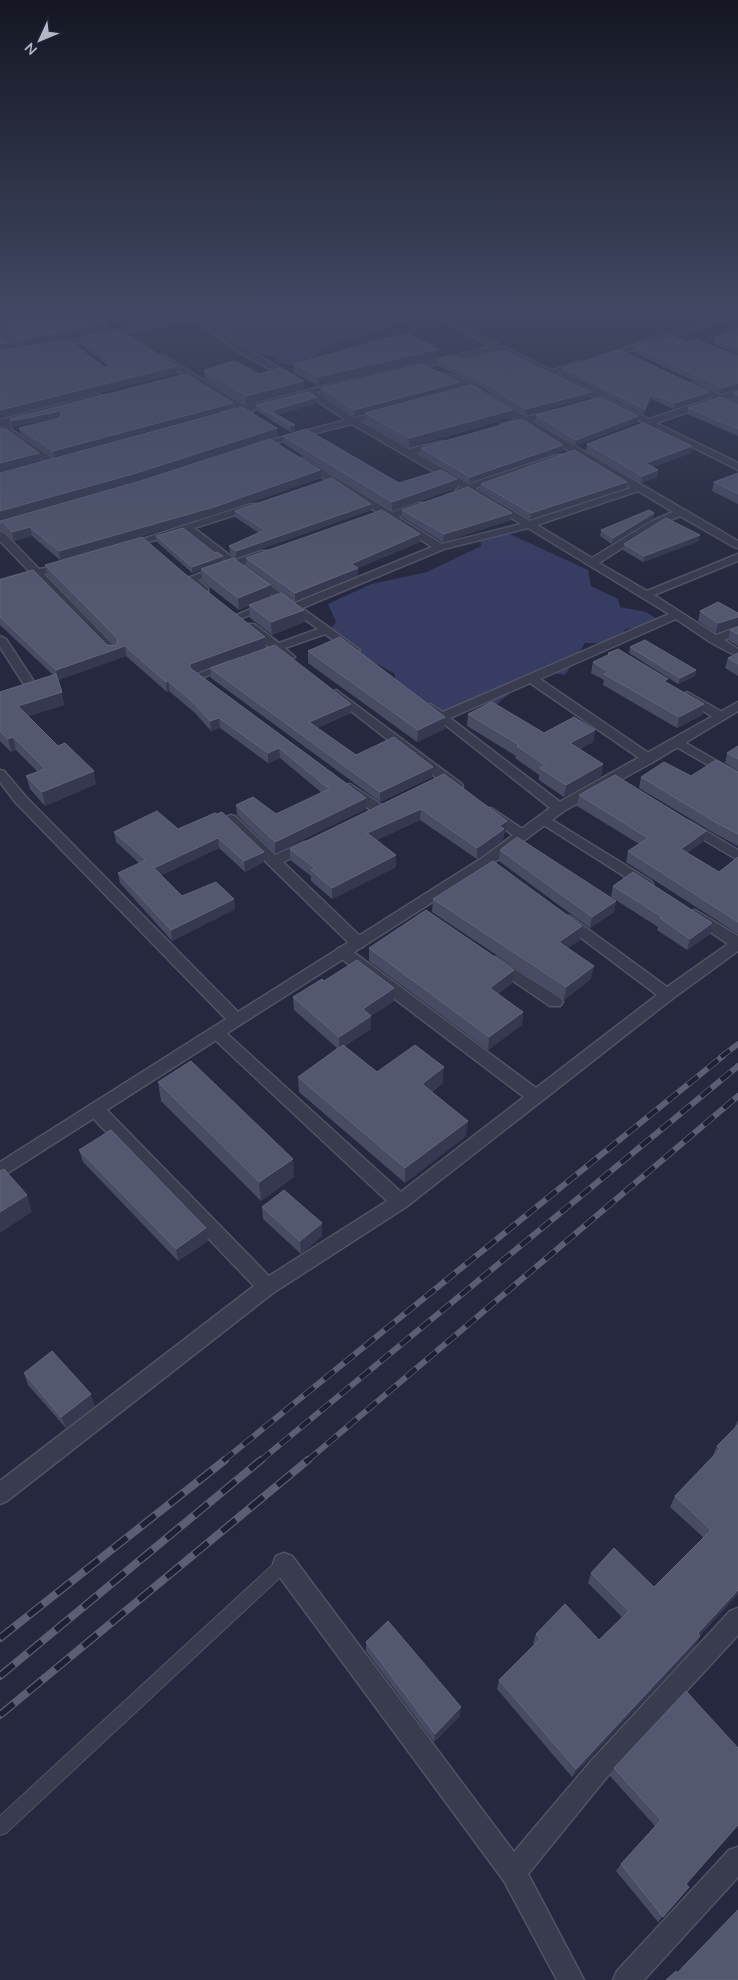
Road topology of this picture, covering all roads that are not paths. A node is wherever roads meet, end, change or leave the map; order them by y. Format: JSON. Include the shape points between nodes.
{"nodes":[{"id":1,"x":76,"y":401,"type":"edge"},
{"id":2,"x":232,"y":401,"type":"edge"},
{"id":3,"x":273,"y":401,"type":"edge"},
{"id":4,"x":327,"y":401,"type":"edge"},
{"id":5,"x":489,"y":401,"type":"edge"},
{"id":6,"x":590,"y":401,"type":"edge"},
{"id":7,"x":608,"y":401,"type":"edge"},
{"id":8,"x":709,"y":401,"type":"edge"},
{"id":9,"x":726,"y":401,"type":"edge"},
{"id":10,"x":582,"y":404,"type":"edge"},
{"id":11,"x":738,"y":407,"type":"edge"},
{"id":12,"x":244,"y":409,"type":"junction"},
{"id":13,"x":396,"y":409,"type":"edge"},
{"id":14,"x":564,"y":409,"type":"edge"},
{"id":15,"x":217,"y":416,"type":"edge"},
{"id":16,"x":258,"y":418,"type":"edge"},
{"id":17,"x":2,"y":419,"type":"edge"},
{"id":18,"x":352,"y":420,"type":"junction"},
{"id":19,"x":526,"y":420,"type":"junction"},
{"id":20,"x":650,"y":422,"type":"junction"},
{"id":21,"x":25,"y":428,"type":"edge"},
{"id":22,"x":499,"y":428,"type":"edge"},
{"id":23,"x":632,"y":429,"type":"edge"},
{"id":24,"x":4,"y":433,"type":"edge"},
{"id":25,"x":453,"y":440,"type":"edge"},
{"id":26,"x":272,"y":442,"type":"junction"},
{"id":27,"x":590,"y":446,"type":"edge"},
{"id":28,"x":247,"y":450,"type":"edge"},
{"id":29,"x":408,"y":452,"type":"junction"},
{"id":30,"x":576,"y":452,"type":"junction"},
{"id":31,"x":52,"y":462,"type":"edge"},
{"id":32,"x":738,"y":466,"type":"edge"},
{"id":33,"x":466,"y":488,"type":"junction"},
{"id":34,"x":639,"y":488,"type":"junction"},
{"id":35,"x":447,"y":495,"type":"edge"},
{"id":36,"x":268,"y":501,"type":"edge"},
{"id":37,"x":429,"y":502,"type":"edge"},
{"id":38,"x":681,"y":512,"type":"junction"},
{"id":39,"x":388,"y":514,"type":"junction"},
{"id":40,"x":366,"y":518,"type":"edge"},
{"id":41,"x":529,"y":525,"type":"junction"},
{"id":42,"x":188,"y":528,"type":"junction"},
{"id":43,"x":0,"y":535,"type":"edge"},
{"id":44,"x":146,"y":540,"type":"junction"},
{"id":45,"x":738,"y":545,"type":"edge"},
{"id":46,"x":440,"y":547,"type":"junction"},
{"id":47,"x":121,"y":548,"type":"edge"},
{"id":48,"x":155,"y":550,"type":"edge"},
{"id":49,"x":272,"y":550,"type":"edge"},
{"id":50,"x":738,"y":557,"type":"edge"},
{"id":51,"x":74,"y":562,"type":"edge"},
{"id":52,"x":592,"y":563,"type":"junction"},
{"id":53,"x":235,"y":564,"type":"junction"},
{"id":54,"x":38,"y":574,"type":"junction"},
{"id":55,"x":0,"y":583,"type":"edge"},
{"id":56,"x":646,"y":595,"type":"junction"},
{"id":57,"x":282,"y":599,"type":"junction"},
{"id":58,"x":216,"y":600,"type":"edge"},
{"id":59,"x":294,"y":607,"type":"junction"},
{"id":60,"x":677,"y":615,"type":"junction"},
{"id":61,"x":326,"y":630,"type":"junction"},
{"id":62,"x":738,"y":630,"type":"edge"},
{"id":63,"x":0,"y":639,"type":"edge"},
{"id":64,"x":714,"y":640,"type":"junction"},
{"id":65,"x":604,"y":645,"type":"junction"},
{"id":66,"x":276,"y":647,"type":"junction"},
{"id":67,"x":114,"y":652,"type":"edge"},
{"id":68,"x":259,"y":654,"type":"edge"},
{"id":69,"x":738,"y":654,"type":"edge"},
{"id":70,"x":360,"y":655,"type":"edge"},
{"id":71,"x":621,"y":655,"type":"edge"},
{"id":72,"x":241,"y":660,"type":"edge"},
{"id":73,"x":299,"y":665,"type":"edge"},
{"id":74,"x":532,"y":679,"type":"junction"},
{"id":75,"x":29,"y":683,"type":"edge"},
{"id":76,"x":214,"y":688,"type":"edge"},
{"id":77,"x":330,"y":689,"type":"edge"},
{"id":78,"x":679,"y":691,"type":"edge"},
{"id":79,"x":420,"y":700,"type":"edge"},
{"id":80,"x":737,"y":709,"type":"edge"},
{"id":81,"x":720,"y":716,"type":"junction"},
{"id":82,"x":442,"y":717,"type":"junction"},
{"id":83,"x":677,"y":742,"type":"junction"},
{"id":84,"x":649,"y":759,"type":"junction"},
{"id":85,"x":0,"y":774,"type":"edge"},
{"id":86,"x":445,"y":778,"type":"junction"},
{"id":87,"x":613,"y":778,"type":"junction"},
{"id":88,"x":738,"y":778,"type":"edge"},
{"id":89,"x":341,"y":781,"type":"edge"},
{"id":90,"x":429,"y":786,"type":"edge"},
{"id":91,"x":630,"y":788,"type":"edge"},
{"id":92,"x":468,"y":795,"type":"edge"},
{"id":93,"x":484,"y":807,"type":"edge"},
{"id":94,"x":559,"y":808,"type":"junction"},
{"id":95,"x":230,"y":819,"type":"edge"},
{"id":96,"x":363,"y":819,"type":"edge"},
{"id":97,"x":544,"y":819,"type":"junction"},
{"id":98,"x":680,"y":820,"type":"edge"},
{"id":99,"x":522,"y":835,"type":"junction"},
{"id":100,"x":319,"y":840,"type":"edge"},
{"id":101,"x":738,"y":856,"type":"edge"},
{"id":102,"x":274,"y":861,"type":"junction"},
{"id":103,"x":487,"y":861,"type":"junction"},
{"id":104,"x":503,"y":872,"type":"edge"},
{"id":105,"x":657,"y":891,"type":"edge"},
{"id":106,"x":414,"y":907,"type":"junction"},
{"id":107,"x":682,"y":907,"type":"edge"},
{"id":108,"x":550,"y":908,"type":"edge"},
{"id":109,"x":430,"y":918,"type":"edge"},
{"id":110,"x":358,"y":943,"type":"junction"},
{"id":111,"x":738,"y":944,"type":"edge"},
{"id":112,"x":343,"y":952,"type":"junction"},
{"id":113,"x":485,"y":954,"type":"edge"},
{"id":114,"x":668,"y":995,"type":"junction"},
{"id":115,"x":556,"y":1002,"type":"dead end"},
{"id":116,"x":237,"y":1021,"type":"junction"},
{"id":117,"x":218,"y":1034,"type":"junction"},
{"id":118,"x":535,"y":1096,"type":"junction"},
{"id":119,"x":96,"y":1110,"type":"junction"},
{"id":120,"x":0,"y":1171,"type":"edge"},
{"id":121,"x":400,"y":1202,"type":"junction"},
{"id":122,"x":267,"y":1287,"type":"junction"},
{"id":123,"x":0,"y":1494,"type":"edge"},
{"id":124,"x":284,"y":1564,"type":"joint"},
{"id":125,"x":738,"y":1619,"type":"edge"},
{"id":126,"x":0,"y":1827,"type":"edge"},
{"id":127,"x":738,"y":1858,"type":"edge"},
{"id":128,"x":513,"y":1872,"type":"junction"},
{"id":129,"x":571,"y":1980,"type":"edge"},
{"id":130,"x":626,"y":1980,"type":"edge"}],
"edges":[{"from":1,"to":17,"type":"street"},
{"from":2,"to":12,"type":"street"},
{"from":3,"to":12,"type":"street"},
{"from":4,"to":18,"type":"street"},
{"from":5,"to":19,"type":"street"},
{"from":6,"to":10,"type":"street"},
{"from":7,"to":20,"type":"street"},
{"from":8,"to":20,"type":"street"},
{"from":9,"to":11,"type":"street"},
{"from":12,"to":15,"type":"street"},
{"from":12,"to":16,"type":"street"},
{"from":13,"to":18,"type":"street"},
{"from":14,"to":19,"type":"street"},
{"from":17,"to":24,"type":"street"},
{"from":18,"to":26,"type":"street","via":[[284,435]]},
{"from":18,"to":29,"type":"street"},
{"from":19,"to":22,"type":"street"},
{"from":19,"to":30,"type":"street"},
{"from":20,"to":23,"type":"street"},
{"from":20,"to":32,"type":"street"},
{"from":21,"to":24,"type":"street"},
{"from":24,"to":31,"type":"street"},
{"from":25,"to":29,"type":"street"},
{"from":26,"to":28,"type":"street"},
{"from":26,"to":39,"type":"street","via":[[328,481]]},
{"from":27,"to":30,"type":"street"},
{"from":29,"to":33,"type":"street"},
{"from":30,"to":33,"type":"street"},
{"from":30,"to":34,"type":"street"},
{"from":33,"to":35,"type":"street"},
{"from":33,"to":41,"type":"street"},
{"from":34,"to":38,"type":"street"},
{"from":34,"to":41,"type":"street"},
{"from":36,"to":42,"type":"street"},
{"from":37,"to":39,"type":"street"},
{"from":38,"to":45,"type":"street"},
{"from":38,"to":52,"type":"street","via":[[655,523]]},
{"from":39,"to":40,"type":"street"},
{"from":39,"to":46,"type":"street"},
{"from":41,"to":46,"type":"street"},
{"from":41,"to":52,"type":"street"},
{"from":42,"to":44,"type":"street"},
{"from":42,"to":53,"type":"street"},
{"from":43,"to":54,"type":"street"},
{"from":44,"to":47,"type":"street"},
{"from":44,"to":48,"type":"street"},
{"from":46,"to":59,"type":"street"},
{"from":49,"to":53,"type":"street"},
{"from":50,"to":56,"type":"street"},
{"from":51,"to":54,"type":"street"},
{"from":52,"to":56,"type":"street"},
{"from":53,"to":57,"type":"street"},
{"from":53,"to":58,"type":"street","via":[[186,576]]},
{"from":54,"to":55,"type":"street"},
{"from":54,"to":67,"type":"street"},
{"from":56,"to":60,"type":"street"},
{"from":57,"to":59,"type":"street"},
{"from":57,"to":66,"type":"street","via":[[234,614]]},
{"from":59,"to":61,"type":"street"},
{"from":60,"to":64,"type":"street"},
{"from":60,"to":65,"type":"street"},
{"from":61,"to":66,"type":"street"},
{"from":61,"to":70,"type":"street"},
{"from":62,"to":64,"type":"street"},
{"from":63,"to":75,"type":"street"},
{"from":64,"to":69,"type":"street"},
{"from":65,"to":71,"type":"street"},
{"from":65,"to":74,"type":"street"},
{"from":66,"to":68,"type":"street"},
{"from":66,"to":73,"type":"street"},
{"from":72,"to":76,"type":"street","via":[[198,676]]},
{"from":74,"to":82,"type":"street"},
{"from":74,"to":84,"type":"street"},
{"from":77,"to":86,"type":"street"},
{"from":78,"to":81,"type":"street"},
{"from":79,"to":82,"type":"street"},
{"from":80,"to":81,"type":"street"},
{"from":81,"to":83,"type":"street"},
{"from":82,"to":94,"type":"street"},
{"from":83,"to":84,"type":"street"},
{"from":83,"to":88,"type":"street"},
{"from":84,"to":87,"type":"street"},
{"from":85,"to":116,"type":"street","via":[[21,800]]},
{"from":86,"to":90,"type":"street"},
{"from":86,"to":92,"type":"street"},
{"from":87,"to":91,"type":"street"},
{"from":87,"to":94,"type":"street"},
{"from":89,"to":96,"type":"street","via":[[385,809]]},
{"from":93,"to":99,"type":"street"},
{"from":94,"to":97,"type":"street"},
{"from":95,"to":102,"type":"street"},
{"from":97,"to":99,"type":"street"},
{"from":97,"to":105,"type":"street"},
{"from":98,"to":101,"type":"street"},
{"from":99,"to":103,"type":"street"},
{"from":100,"to":102,"type":"street"},
{"from":102,"to":110,"type":"street"},
{"from":103,"to":104,"type":"street"},
{"from":103,"to":106,"type":"street"},
{"from":106,"to":109,"type":"street"},
{"from":106,"to":110,"type":"street"},
{"from":107,"to":111,"type":"street"},
{"from":108,"to":114,"type":"street"},
{"from":110,"to":112,"type":"street"},
{"from":111,"to":114,"type":"street"},
{"from":112,"to":116,"type":"street"},
{"from":112,"to":118,"type":"street"},
{"from":113,"to":115,"type":"street"},
{"from":114,"to":118,"type":"street"},
{"from":116,"to":117,"type":"street"},
{"from":117,"to":119,"type":"street"},
{"from":117,"to":121,"type":"street"},
{"from":118,"to":121,"type":"street"},
{"from":119,"to":120,"type":"street"},
{"from":119,"to":122,"type":"street"},
{"from":121,"to":122,"type":"street"},
{"from":122,"to":123,"type":"street"},
{"from":124,"to":126,"type":"lane"},
{"from":124,"to":128,"type":"street"},
{"from":125,"to":128,"type":"street","via":[[599,1769]]},
{"from":127,"to":130,"type":"street"},
{"from":128,"to":129,"type":"street"}]}
